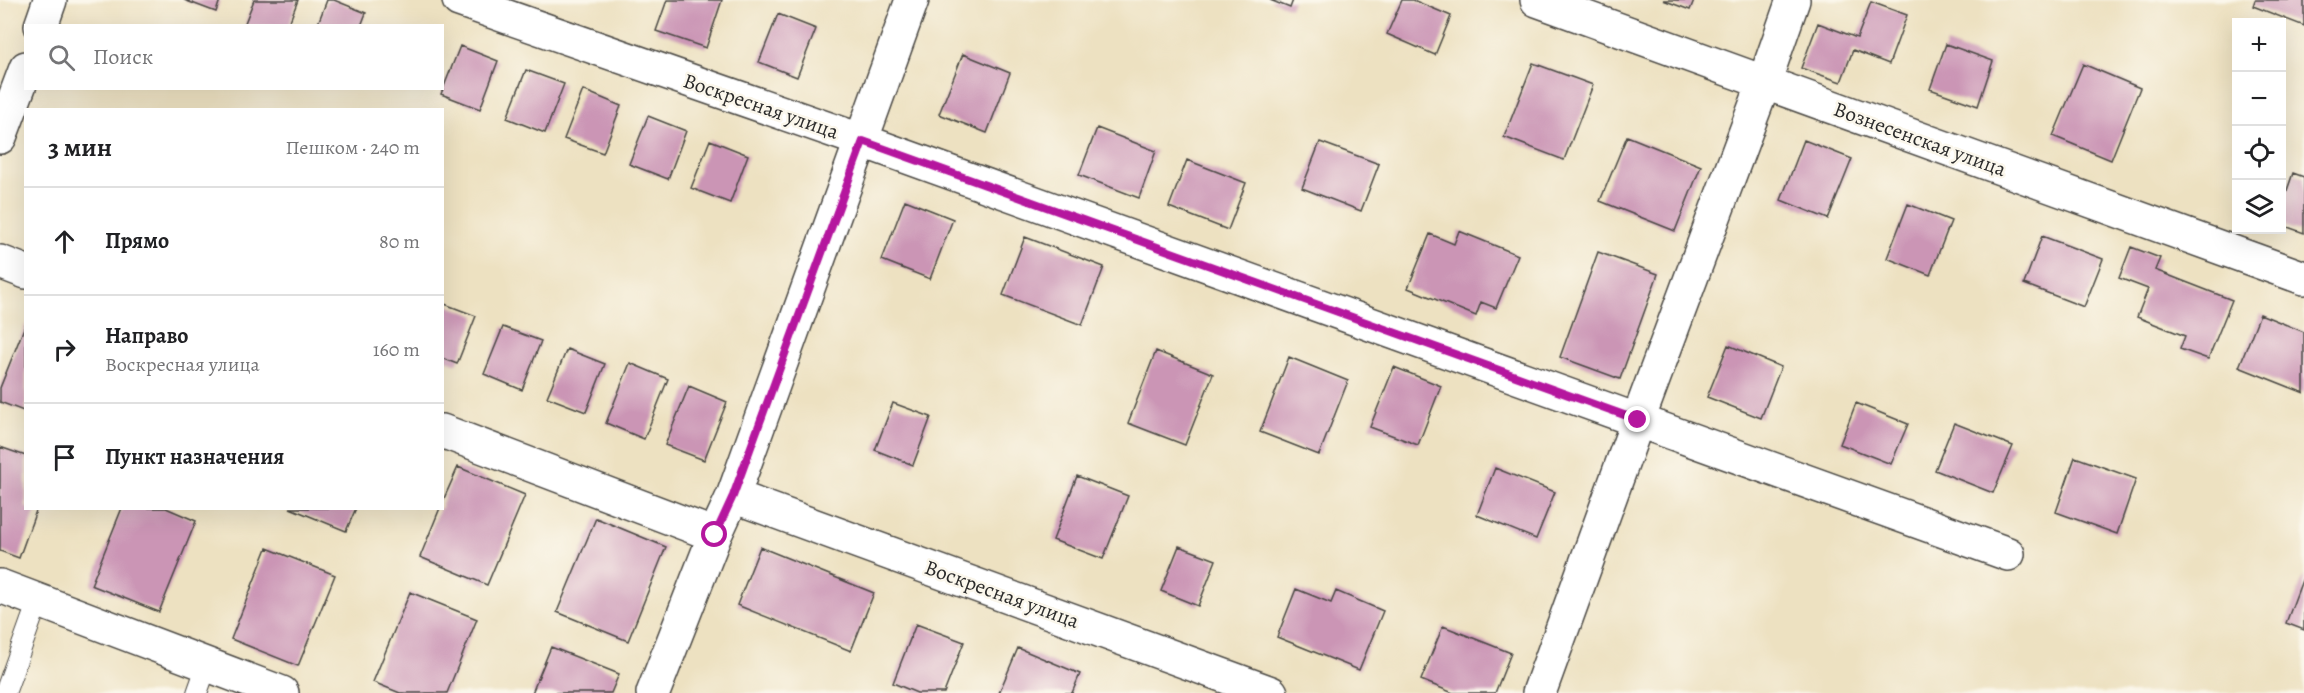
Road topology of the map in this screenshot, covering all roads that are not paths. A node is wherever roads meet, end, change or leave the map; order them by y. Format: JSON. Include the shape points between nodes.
{"nodes":[{"id":1,"x":50,"y":0,"type":"edge"},
{"id":2,"x":459,"y":0,"type":"edge"},
{"id":3,"x":912,"y":0,"type":"edge"},
{"id":4,"x":1537,"y":0,"type":"edge"},
{"id":5,"x":1793,"y":0,"type":"edge"},
{"id":6,"x":42,"y":24,"type":"edge"},
{"id":7,"x":24,"y":73,"type":"edge"},
{"id":8,"x":1764,"y":83,"type":"junction"},
{"id":9,"x":0,"y":137,"type":"edge"},
{"id":10,"x":863,"y":141,"type":"junction"},
{"id":11,"x":0,"y":262,"type":"edge"},
{"id":12,"x":24,"y":271,"type":"edge"},
{"id":13,"x":2304,"y":278,"type":"edge"},
{"id":14,"x":1638,"y":420,"type":"junction"},
{"id":15,"x":444,"y":432,"type":"edge"},
{"id":16,"x":733,"y":496,"type":"junction"},
{"id":17,"x":715,"y":535,"type":"junction"},
{"id":18,"x":2008,"y":554,"type":"dead end"},
{"id":19,"x":0,"y":586,"type":"edge"},
{"id":20,"x":38,"y":601,"type":"junction"},
{"id":21,"x":202,"y":679,"type":"edge"},
{"id":22,"x":5,"y":693,"type":"edge"},
{"id":23,"x":282,"y":693,"type":"edge"},
{"id":24,"x":653,"y":693,"type":"edge"},
{"id":25,"x":1271,"y":693,"type":"edge"},
{"id":26,"x":1539,"y":693,"type":"edge"}],
"edges":[{"from":1,"to":6,"type":"street"},
{"from":2,"to":10,"type":"street","name":"Воскресная улица"},
{"from":3,"to":10,"type":"street"},
{"from":4,"to":8,"type":"street","name":"Вознесенская улица"},
{"from":5,"to":8,"type":"street"},
{"from":7,"to":9,"type":"street"},
{"from":8,"to":13,"type":"street","name":"Вознесенская улица"},
{"from":8,"to":14,"type":"street"},
{"from":10,"to":14,"type":"street","name":"Воскресная улица"},
{"from":10,"to":16,"type":"street"},
{"from":11,"to":12,"type":"street"},
{"from":14,"to":18,"type":"street","name":"Воскресная улица"},
{"from":14,"to":26,"type":"street"},
{"from":15,"to":17,"type":"street"},
{"from":16,"to":17,"type":"street"},
{"from":16,"to":25,"type":"street","name":"Воскресная улица"},
{"from":17,"to":24,"type":"street"},
{"from":19,"to":20,"type":"street"},
{"from":20,"to":21,"type":"street"},
{"from":20,"to":22,"type":"lane"},
{"from":21,"to":23,"type":"street"}]}
